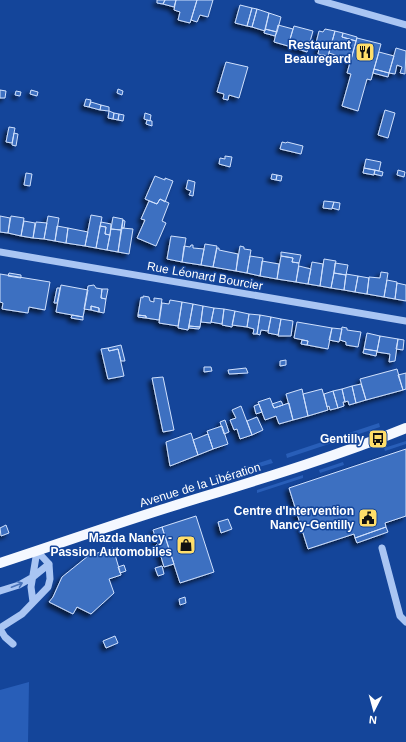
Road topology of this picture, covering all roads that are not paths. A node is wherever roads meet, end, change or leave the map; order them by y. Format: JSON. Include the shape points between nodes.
{"nodes":[{"id":1,"x":318,"y":0,"type":"edge"},
{"id":2,"x":406,"y":25,"type":"edge"},
{"id":3,"x":0,"y":252,"type":"edge"},
{"id":4,"x":406,"y":321,"type":"edge"},
{"id":5,"x":406,"y":428,"type":"edge"},
{"id":6,"x":382,"y":548,"type":"dead end"},
{"id":7,"x":37,"y":551,"type":"junction"},
{"id":8,"x":1,"y":561,"type":"edge"},
{"id":9,"x":48,"y":564,"type":"junction"},
{"id":10,"x":33,"y":577,"type":"junction"},
{"id":11,"x":0,"y":591,"type":"edge"},
{"id":12,"x":33,"y":602,"type":"junction"},
{"id":13,"x":406,"y":622,"type":"edge"},
{"id":14,"x":0,"y":628,"type":"edge"},
{"id":15,"x":13,"y":644,"type":"dead end"}],
"edges":[{"from":1,"to":2,"type":"street"},
{"from":3,"to":4,"type":"street","name":"Rue Léonard Bourcier"},
{"from":5,"to":7,"type":"main road","name":"Avenue de la Libération","via":[[279,474]]},
{"from":6,"to":13,"type":"street","via":[[400,616]]},
{"from":7,"to":8,"type":"main road","name":"Avenue de la Libération"},
{"from":7,"to":9,"type":"street"},
{"from":7,"to":10,"type":"street"},
{"from":9,"to":10,"type":"street"},
{"from":9,"to":12,"type":"street","via":[[48,587]]},
{"from":11,"to":10,"type":"street","one_way":true},
{"from":10,"to":12,"type":"street"},
{"from":12,"to":14,"type":"street","via":[[22,614]]},
{"from":14,"to":15,"type":"street"}]}
